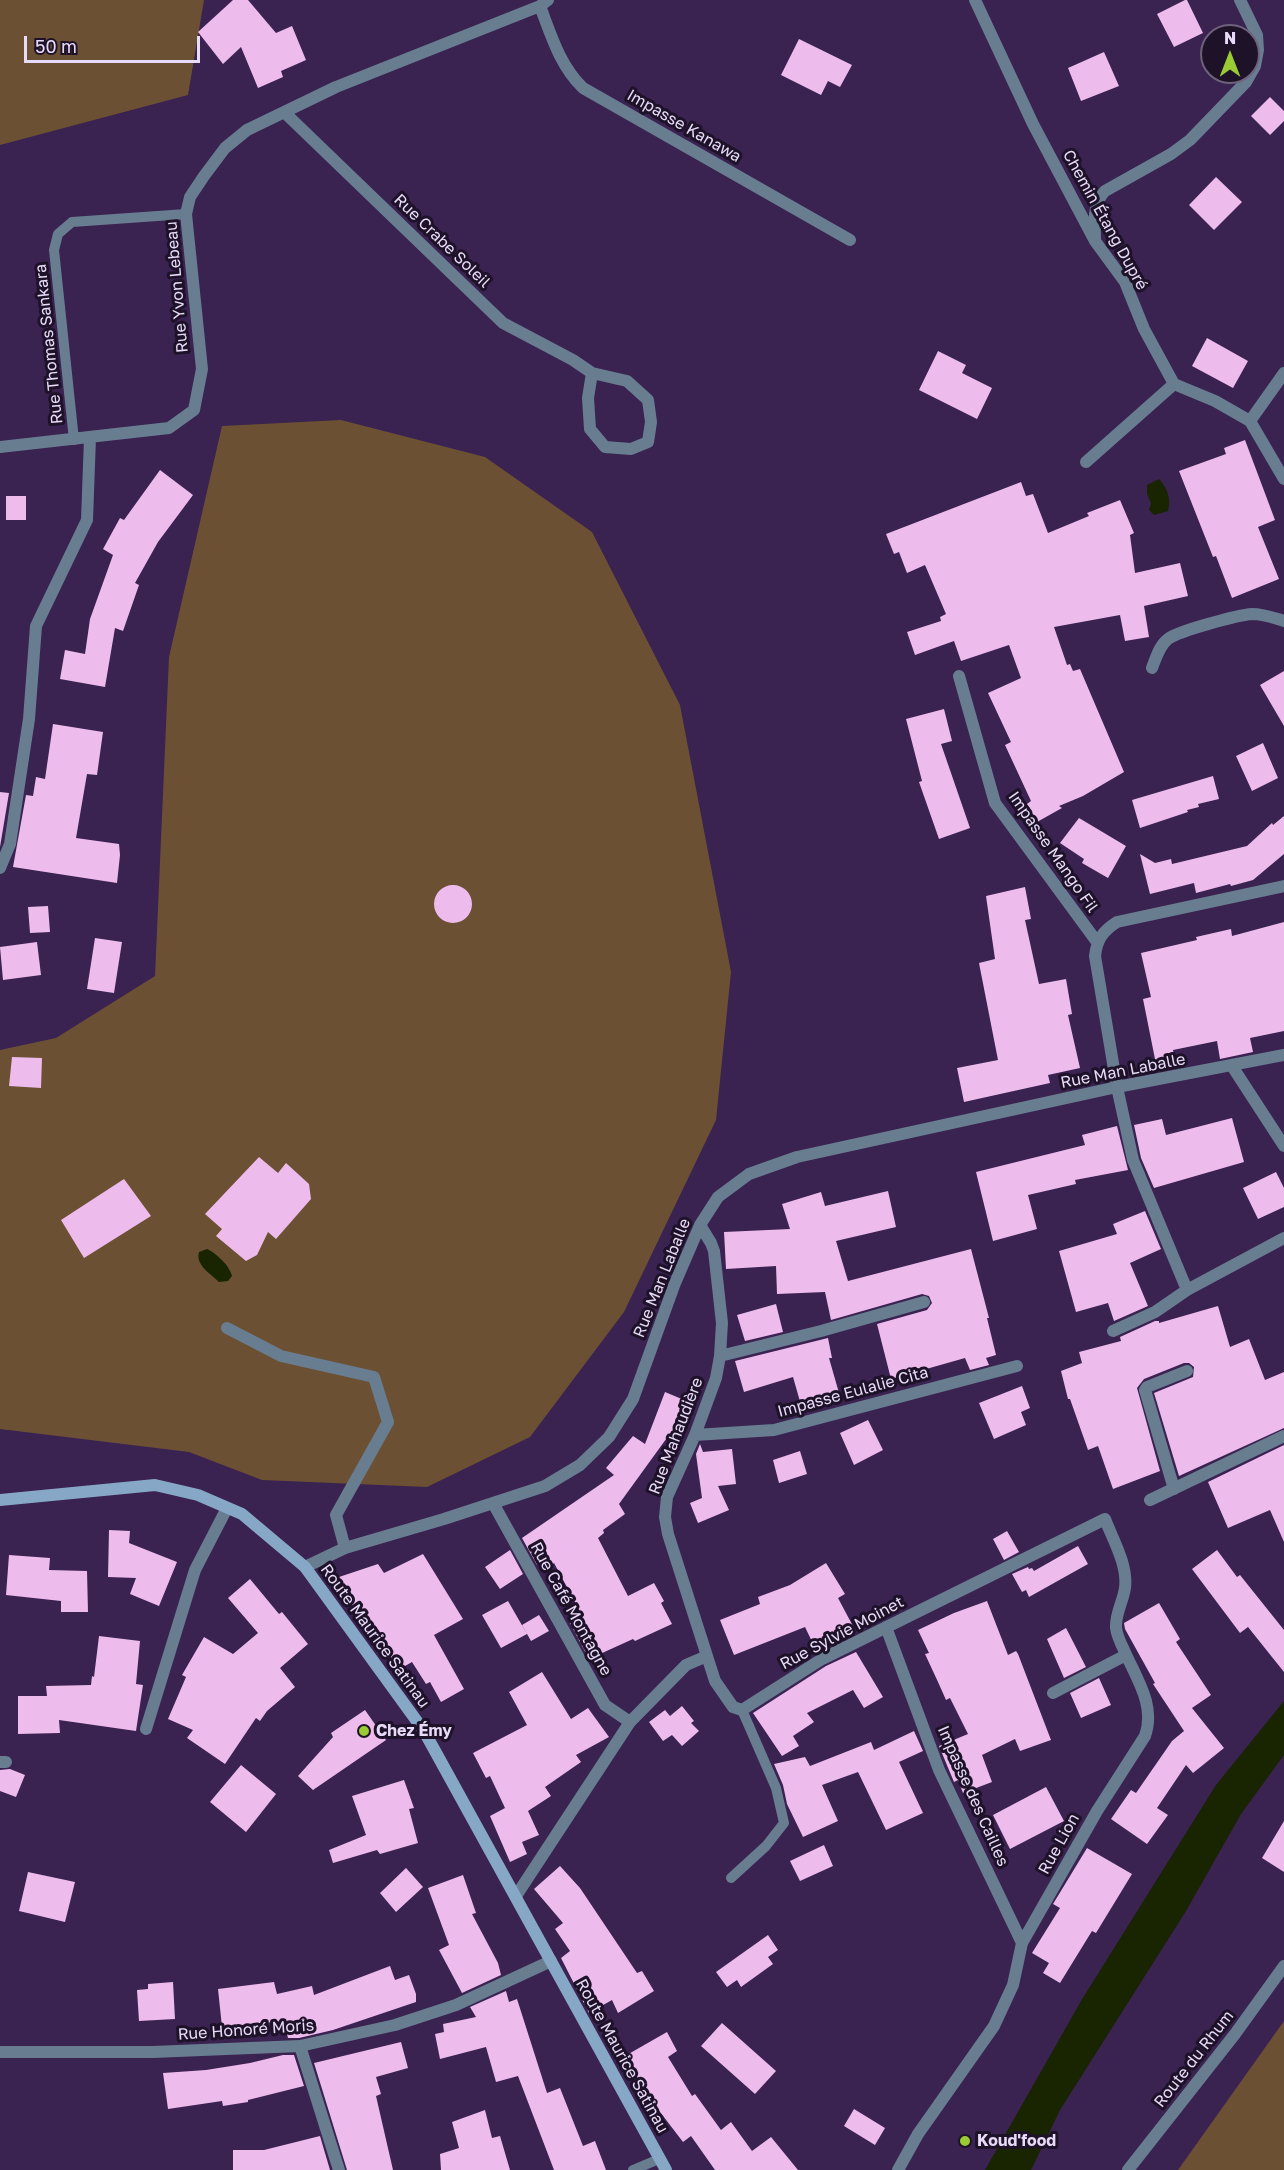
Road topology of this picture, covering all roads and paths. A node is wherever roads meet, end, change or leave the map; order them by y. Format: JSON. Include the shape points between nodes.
{"nodes":[{"id":1,"x":975,"y":0,"type":"edge"},
{"id":2,"x":1240,"y":0,"type":"edge"},
{"id":3,"x":544,"y":3,"type":"edge"},
{"id":4,"x":284,"y":112,"type":"junction"},
{"id":5,"x":186,"y":214,"type":"junction"},
{"id":6,"x":850,"y":240,"type":"dead end"},
{"id":7,"x":1095,"y":241,"type":"junction"},
{"id":8,"x":592,"y":373,"type":"junction"},
{"id":9,"x":1284,"y":373,"type":"edge"},
{"id":10,"x":1174,"y":384,"type":"junction"},
{"id":11,"x":1250,"y":421,"type":"junction"},
{"id":12,"x":90,"y":438,"type":"junction"},
{"id":13,"x":74,"y":440,"type":"junction"},
{"id":14,"x":0,"y":447,"type":"edge"},
{"id":15,"x":1086,"y":462,"type":"dead end"},
{"id":16,"x":1284,"y":479,"type":"edge"},
{"id":17,"x":1284,"y":621,"type":"edge"},
{"id":18,"x":1152,"y":668,"type":"dead end"},
{"id":19,"x":959,"y":676,"type":"dead end"},
{"id":20,"x":0,"y":868,"type":"edge"},
{"id":21,"x":1284,"y":886,"type":"edge"},
{"id":22,"x":1097,"y":942,"type":"junction"},
{"id":23,"x":1284,"y":1055,"type":"edge"},
{"id":24,"x":1232,"y":1066,"type":"junction"},
{"id":25,"x":1117,"y":1087,"type":"junction"},
{"id":26,"x":1284,"y":1146,"type":"edge"},
{"id":27,"x":699,"y":1225,"type":"junction"},
{"id":28,"x":1284,"y":1238,"type":"edge"},
{"id":29,"x":1187,"y":1290,"type":"junction"},
{"id":30,"x":924,"y":1302,"type":"dead end"},
{"id":31,"x":227,"y":1328,"type":"dead end"},
{"id":32,"x":1113,"y":1331,"type":"dead end"},
{"id":33,"x":720,"y":1356,"type":"junction"},
{"id":34,"x":1017,"y":1366,"type":"dead end"},
{"id":35,"x":1187,"y":1371,"type":"dead end"},
{"id":36,"x":695,"y":1435,"type":"junction"},
{"id":37,"x":1284,"y":1436,"type":"edge"},
{"id":38,"x":1174,"y":1489,"type":"junction"},
{"id":39,"x":0,"y":1500,"type":"edge"},
{"id":40,"x":1150,"y":1500,"type":"dead end"},
{"id":41,"x":493,"y":1503,"type":"junction"},
{"id":42,"x":227,"y":1508,"type":"junction"},
{"id":43,"x":1105,"y":1519,"type":"joint"},
{"id":44,"x":345,"y":1548,"type":"junction"},
{"id":45,"x":305,"y":1567,"type":"junction"},
{"id":46,"x":886,"y":1627,"type":"junction"},
{"id":47,"x":1126,"y":1655,"type":"junction"},
{"id":48,"x":707,"y":1656,"type":"junction"},
{"id":49,"x":1053,"y":1693,"type":"dead end"},
{"id":50,"x":742,"y":1710,"type":"junction"},
{"id":51,"x":630,"y":1722,"type":"junction"},
{"id":52,"x":146,"y":1729,"type":"dead end"},
{"id":53,"x":731,"y":1878,"type":"dead end"},
{"id":54,"x":516,"y":1896,"type":"junction"},
{"id":55,"x":1023,"y":1943,"type":"junction"},
{"id":56,"x":551,"y":1961,"type":"junction"},
{"id":57,"x":1284,"y":1966,"type":"edge"},
{"id":58,"x":300,"y":2046,"type":"junction"},
{"id":59,"x":0,"y":2052,"type":"edge"},
{"id":60,"x":659,"y":2158,"type":"junction"},
{"id":61,"x":339,"y":2170,"type":"edge"},
{"id":62,"x":633,"y":2170,"type":"edge"},
{"id":63,"x":666,"y":2170,"type":"edge"},
{"id":64,"x":898,"y":2170,"type":"edge"},
{"id":65,"x":1128,"y":2170,"type":"edge"}],
"edges":[{"from":1,"to":7,"type":"street","name":"Chemin Étang Dupré"},
{"from":2,"to":7,"type":"street","via":[[1257,35],[1255,66],[1246,82],[1190,140],[1098,198]]},
{"from":3,"to":4,"type":"street","name":"Rue Yvon Lebeau"},
{"from":3,"to":6,"type":"street","name":"Impasse Kanawa","via":[[563,63],[583,88]]},
{"from":4,"to":5,"type":"street","name":"Rue Yvon Lebeau","via":[[248,130],[225,148],[190,196]]},
{"from":4,"to":8,"type":"street","name":"Rue Crabe Soleil","via":[[503,323]]},
{"from":5,"to":12,"type":"street","name":"Rue Yvon Lebeau","via":[[202,369],[194,410],[169,428]]},
{"from":5,"to":13,"type":"lane","name":"Rue Thomas Sankara","via":[[72,222],[58,234],[54,250]]},
{"from":7,"to":10,"type":"street","name":"Chemin Étang Dupré","via":[[1125,282],[1144,329]]},
{"from":8,"to":8,"type":"street","via":[[627,381],[648,400],[648,442],[631,449],[605,447],[590,429],[588,398]]},
{"from":9,"to":11,"type":"street"},
{"from":10,"to":11,"type":"street"},
{"from":10,"to":15,"type":"street"},
{"from":11,"to":16,"type":"street"},
{"from":12,"to":13,"type":"street","name":"Rue Yvon Lebeau"},
{"from":12,"to":20,"type":"street","via":[[87,520],[36,626],[29,719],[14,821]]},
{"from":13,"to":14,"type":"street","name":"Rue Yvon Lebeau"},
{"from":17,"to":18,"type":"street","via":[[1251,614],[1181,633],[1161,647]]},
{"from":19,"to":22,"type":"street","name":"Impasse Mango Fil","via":[[996,803]]},
{"from":21,"to":22,"type":"street","via":[[1117,922]]},
{"from":22,"to":25,"type":"street","via":[[1095,956]]},
{"from":23,"to":24,"type":"street","name":"Rue Man Laballe"},
{"from":24,"to":25,"type":"street","name":"Rue Man Laballe"},
{"from":24,"to":26,"type":"street"},
{"from":25,"to":27,"type":"street","name":"Rue Man Laballe","via":[[797,1157],[749,1174],[718,1197]]},
{"from":25,"to":29,"type":"street","via":[[1133,1160]]},
{"from":27,"to":33,"type":"street","name":"Rue Mahaudière","via":[[714,1251],[722,1323]]},
{"from":27,"to":41,"type":"street","name":"Rue Man Laballe","via":[[633,1399],[609,1437],[580,1466],[545,1486]]},
{"from":28,"to":29,"type":"street"},
{"from":29,"to":32,"type":"street","via":[[1155,1312]]},
{"from":30,"to":33,"type":"street"},
{"from":31,"to":44,"type":"street","via":[[281,1356],[374,1377],[388,1422],[336,1515]]},
{"from":33,"to":36,"type":"street","name":"Rue Mahaudière"},
{"from":34,"to":36,"type":"street","name":"Impasse Eulalie Cita","via":[[774,1430]]},
{"from":35,"to":38,"type":"street","via":[[1145,1390]]},
{"from":36,"to":48,"type":"street","name":"Rue Mahaudière","via":[[667,1497],[665,1517]]},
{"from":37,"to":38,"type":"street"},
{"from":38,"to":40,"type":"street"},
{"from":39,"to":42,"type":"main road","name":"Route Maurice Satinau","via":[[155,1485],[198,1495]]},
{"from":41,"to":44,"type":"street","name":"Rue Man Laballe"},
{"from":41,"to":51,"type":"street","name":"Rue Café Montagne","via":[[605,1705]]},
{"from":42,"to":45,"type":"main road","name":"Route Maurice Satinau","via":[[242,1514]]},
{"from":42,"to":52,"type":"street","via":[[195,1570]]},
{"from":43,"to":46,"type":"street","name":"Rue Sylvie Moinet"},
{"from":43,"to":47,"type":"street","name":"Rue Lion","via":[[1126,1578],[1116,1630]]},
{"from":44,"to":45,"type":"street","name":"Rue Man Laballe"},
{"from":45,"to":54,"type":"main road","name":"Route Maurice Satinau","via":[[424,1731]]},
{"from":46,"to":50,"type":"street","name":"Rue Sylvie Moinet","via":[[813,1664]]},
{"from":46,"to":55,"type":"street","name":"Impasse des Cailles","via":[[939,1770]]},
{"from":47,"to":49,"type":"street"},
{"from":47,"to":55,"type":"street","name":"Rue Lion","via":[[1147,1701],[1149,1725]]},
{"from":48,"to":50,"type":"street","via":[[715,1681],[733,1707]]},
{"from":48,"to":51,"type":"street","via":[[686,1665]]},
{"from":50,"to":53,"type":"lane","via":[[776,1788],[784,1823]]},
{"from":51,"to":54,"type":"street"},
{"from":54,"to":56,"type":"main road","name":"Route Maurice Satinau"},
{"from":55,"to":64,"type":"street","name":"Rue Lion","via":[[1013,1985],[994,2026],[918,2134]]},
{"from":56,"to":58,"type":"street","name":"Rue Honoré Moris","via":[[456,2005],[394,2025]]},
{"from":56,"to":60,"type":"main road","name":"Route Maurice Satinau"},
{"from":57,"to":65,"type":"street","name":"Route du Rhum"},
{"from":58,"to":59,"type":"street","name":"Rue Honoré Moris","via":[[153,2052]]},
{"from":58,"to":61,"type":"street"},
{"from":60,"to":62,"type":"lane"},
{"from":60,"to":63,"type":"main road","name":"Route Maurice Satinau"}]}
